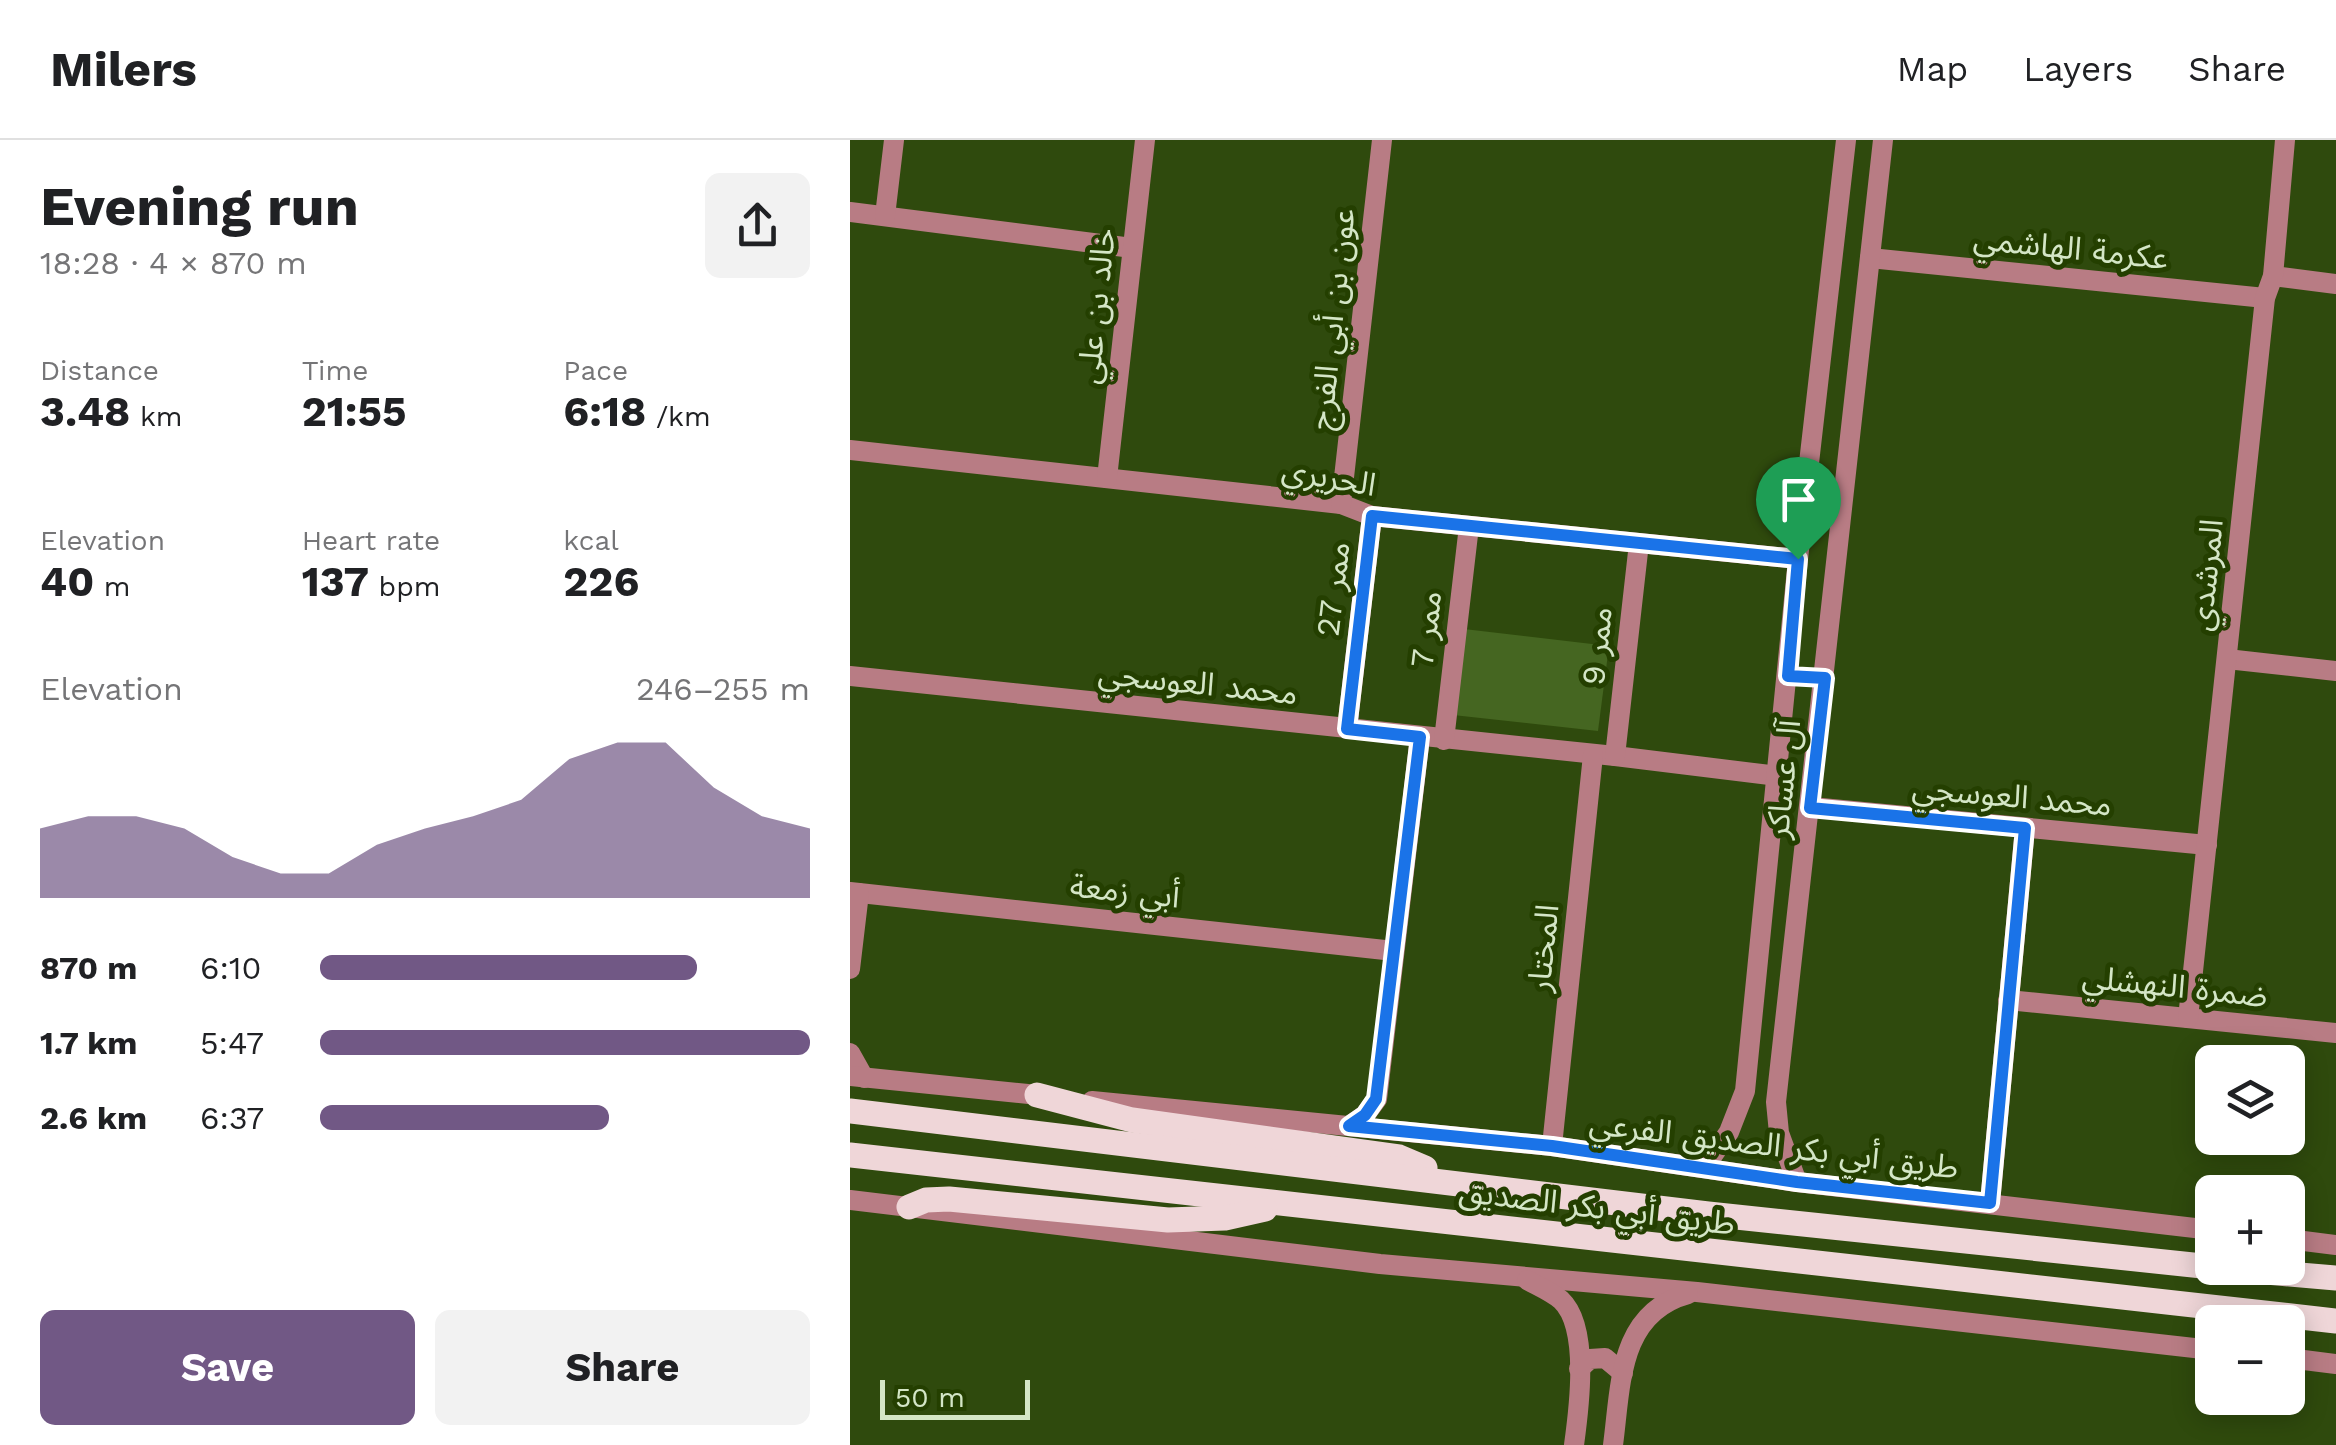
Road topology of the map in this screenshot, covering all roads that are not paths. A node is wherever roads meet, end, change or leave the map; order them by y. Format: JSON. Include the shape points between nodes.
{"nodes":[{"id":1,"x":894,"y":140,"type":"edge"},
{"id":2,"x":1145,"y":140,"type":"edge"},
{"id":3,"x":1382,"y":140,"type":"edge"},
{"id":4,"x":1846,"y":140,"type":"edge"},
{"id":5,"x":1883,"y":140,"type":"edge"},
{"id":6,"x":2285,"y":140,"type":"edge"},
{"id":7,"x":850,"y":212,"type":"edge"},
{"id":8,"x":885,"y":216,"type":"junction"},
{"id":9,"x":1132,"y":248,"type":"junction"},
{"id":10,"x":1870,"y":258,"type":"junction"},
{"id":11,"x":2273,"y":276,"type":"junction"},
{"id":12,"x":2336,"y":284,"type":"edge"},
{"id":13,"x":2265,"y":298,"type":"junction"},
{"id":14,"x":850,"y":450,"type":"edge"},
{"id":15,"x":1107,"y":478,"type":"junction"},
{"id":16,"x":1341,"y":504,"type":"junction"},
{"id":17,"x":1372,"y":516,"type":"junction"},
{"id":18,"x":1468,"y":526,"type":"junction"},
{"id":19,"x":1639,"y":543,"type":"junction"},
{"id":20,"x":1798,"y":559,"type":"junction"},
{"id":21,"x":2227,"y":659,"type":"junction"},
{"id":22,"x":2336,"y":671,"type":"edge"},
{"id":23,"x":850,"y":676,"type":"edge"},
{"id":24,"x":1788,"y":676,"type":"junction"},
{"id":25,"x":1825,"y":678,"type":"junction"},
{"id":26,"x":1347,"y":729,"type":"junction"},
{"id":27,"x":1420,"y":737,"type":"junction"},
{"id":28,"x":1444,"y":740,"type":"junction"},
{"id":29,"x":1594,"y":756,"type":"junction"},
{"id":30,"x":1615,"y":756,"type":"junction"},
{"id":31,"x":1778,"y":776,"type":"junction"},
{"id":32,"x":1810,"y":808,"type":"junction"},
{"id":33,"x":2025,"y":828,"type":"junction"},
{"id":34,"x":2208,"y":845,"type":"junction"},
{"id":35,"x":855,"y":892,"type":"edge"},
{"id":36,"x":1394,"y":950,"type":"junction"},
{"id":37,"x":850,"y":969,"type":"edge"},
{"id":38,"x":2008,"y":1000,"type":"junction"},
{"id":39,"x":2188,"y":1018,"type":"junction"},
{"id":40,"x":2336,"y":1032,"type":"edge"},
{"id":41,"x":850,"y":1054,"type":"edge"},
{"id":42,"x":857,"y":1077,"type":"edge"},
{"id":43,"x":1745,"y":1091,"type":"junction"},
{"id":44,"x":1038,"y":1096,"type":"junction"},
{"id":45,"x":1376,"y":1099,"type":"junction"},
{"id":46,"x":1776,"y":1102,"type":"junction"},
{"id":47,"x":850,"y":1111,"type":"edge"},
{"id":48,"x":1349,"y":1126,"type":"junction"},
{"id":49,"x":1404,"y":1132,"type":"junction"},
{"id":50,"x":1552,"y":1146,"type":"junction"},
{"id":51,"x":850,"y":1154,"type":"edge"},
{"id":52,"x":1704,"y":1168,"type":"junction"},
{"id":53,"x":1435,"y":1179,"type":"junction"},
{"id":54,"x":1797,"y":1182,"type":"junction"},
{"id":55,"x":850,"y":1200,"type":"edge"},
{"id":56,"x":1990,"y":1203,"type":"junction"},
{"id":57,"x":1284,"y":1204,"type":"junction"},
{"id":58,"x":909,"y":1208,"type":"junction"},
{"id":59,"x":2195,"y":1228,"type":"edge"},
{"id":60,"x":2305,"y":1242,"type":"edge"},
{"id":61,"x":2336,"y":1245,"type":"edge"},
{"id":62,"x":2195,"y":1265,"type":"edge"},
{"id":63,"x":2305,"y":1275,"type":"edge"},
{"id":64,"x":1521,"y":1276,"type":"junction"},
{"id":65,"x":2336,"y":1278,"type":"edge"},
{"id":66,"x":1697,"y":1292,"type":"junction"},
{"id":67,"x":2336,"y":1321,"type":"edge"},
{"id":68,"x":2195,"y":1348,"type":"edge"},
{"id":69,"x":2305,"y":1360,"type":"edge"},
{"id":70,"x":2336,"y":1364,"type":"edge"},
{"id":71,"x":1579,"y":1369,"type":"junction"},
{"id":72,"x":1623,"y":1373,"type":"junction"},
{"id":73,"x":1574,"y":1445,"type":"edge"},
{"id":74,"x":1613,"y":1445,"type":"edge"}],
"edges":[{"from":1,"to":8,"type":"street"},
{"from":2,"to":9,"type":"street","name":"خالد بن علي"},
{"from":3,"to":16,"type":"street","name":"عون بن أبي الفرج"},
{"from":4,"to":20,"type":"street","name":"آل عساكر"},
{"from":5,"to":10,"type":"street","name":"آل عساكر"},
{"from":6,"to":11,"type":"street","name":"المرشدي"},
{"from":7,"to":8,"type":"street"},
{"from":8,"to":9,"type":"street"},
{"from":9,"to":15,"type":"street","name":"خالد بن علي"},
{"from":10,"to":13,"type":"street","name":"عكرمة الهاشمي"},
{"from":10,"to":25,"type":"street","name":"آل عساكر"},
{"from":11,"to":12,"type":"street"},
{"from":11,"to":13,"type":"street","name":"المرشدي"},
{"from":13,"to":21,"type":"street","name":"المرشدي"},
{"from":14,"to":15,"type":"street","name":"الحريري"},
{"from":15,"to":16,"type":"street","name":"الحريري"},
{"from":16,"to":17,"type":"street","name":"الحريري"},
{"from":17,"to":18,"type":"street","name":"الحريري"},
{"from":17,"to":26,"type":"street","name":"ممر 27"},
{"from":18,"to":19,"type":"street","name":"الحريري"},
{"from":18,"to":28,"type":"street","name":"ممر 7"},
{"from":19,"to":20,"type":"street","name":"الحريري"},
{"from":19,"to":30,"type":"street","name":"ممر 9"},
{"from":20,"to":24,"type":"street","name":"آل عساكر"},
{"from":21,"to":22,"type":"street"},
{"from":21,"to":34,"type":"street","name":"المرشدي"},
{"from":23,"to":26,"type":"street","name":"محمد العوسجي"},
{"from":24,"to":25,"type":"street"},
{"from":24,"to":31,"type":"street","name":"آل عساكر"},
{"from":25,"to":32,"type":"street","name":"آل عساكر"},
{"from":26,"to":27,"type":"street","name":"محمد العوسجي"},
{"from":27,"to":28,"type":"street","name":"محمد العوسجي"},
{"from":27,"to":36,"type":"street"},
{"from":28,"to":29,"type":"street","name":"محمد العوسجي"},
{"from":29,"to":30,"type":"street","name":"محمد العوسجي"},
{"from":29,"to":50,"type":"street","name":"المختار"},
{"from":30,"to":31,"type":"street","name":"محمد العوسجي"},
{"from":31,"to":43,"type":"street","name":"آل عساكر"},
{"from":32,"to":33,"type":"street","name":"محمد العوسجي"},
{"from":32,"to":46,"type":"street","name":"آل عساكر"},
{"from":33,"to":34,"type":"street","name":"محمد العوسجي"},
{"from":33,"to":38,"type":"street"},
{"from":34,"to":39,"type":"street","name":"المرشدي"},
{"from":35,"to":36,"type":"street","name":"أبي زمعة"},
{"from":35,"to":37,"type":"street"},
{"from":36,"to":45,"type":"street"},
{"from":38,"to":39,"type":"street","name":"ضمرة النهشلي"},
{"from":38,"to":56,"type":"street"},
{"from":39,"to":40,"type":"street","name":"ضمرة النهشلي"},
{"from":41,"to":42,"type":"street"},
{"from":42,"to":44,"type":"street","name":"طريق أبي بكر الصديق الفرعي"},
{"from":43,"to":46,"type":"street","via":[[1747,1108],[1762,1114]]},
{"from":43,"to":52,"type":"street","name":"آل عساكر","via":[[1729,1132]]},
{"from":44,"to":48,"type":"street","name":"طريق أبي بكر الصديق الفرعي"},
{"from":44,"to":53,"type":"main road","via":[[1132,1120],[1399,1157]]},
{"from":45,"to":48,"type":"street"},
{"from":45,"to":49,"type":"street"},
{"from":46,"to":54,"type":"street","name":"آل عساكر","via":[[1778,1133]]},
{"from":47,"to":53,"type":"main road","name":"طريق أبي بكر الصديق"},
{"from":48,"to":49,"type":"street","name":"طريق أبي بكر الصديق الفرعي"},
{"from":49,"to":50,"type":"street","name":"طريق أبي بكر الصديق الفرعي"},
{"from":50,"to":52,"type":"street","name":"طريق أبي بكر الصديق الفرعي"},
{"from":51,"to":57,"type":"main road","name":"طريق أبي بكر الصديق"},
{"from":52,"to":54,"type":"street","name":"طريق أبي بكر الصديق الفرعي"},
{"from":53,"to":62,"type":"main road","name":"طريق أبي بكر الصديق"},
{"from":54,"to":56,"type":"street","name":"طريق أبي بكر الصديق الفرعي"},
{"from":55,"to":58,"type":"street"},
{"from":56,"to":59,"type":"street","name":"طريق أبي بكر الصديق الفرعي"},
{"from":57,"to":58,"type":"main road","via":[[1196,1220],[949,1199]]},
{"from":57,"to":67,"type":"main road","name":"طريق أبي بكر الصديق"},
{"from":58,"to":64,"type":"street"},
{"from":60,"to":61,"type":"street"},
{"from":63,"to":65,"type":"main road","name":"طريق أبي بكر الصديق"},
{"from":64,"to":66,"type":"street"},
{"from":64,"to":71,"type":"street","via":[[1572,1314]]},
{"from":66,"to":68,"type":"street"},
{"from":66,"to":72,"type":"street","via":[[1669,1300],[1644,1318]]},
{"from":69,"to":70,"type":"street"},
{"from":71,"to":72,"type":"street","via":[[1605,1358]]},
{"from":71,"to":73,"type":"street"},
{"from":72,"to":74,"type":"street"}]}
